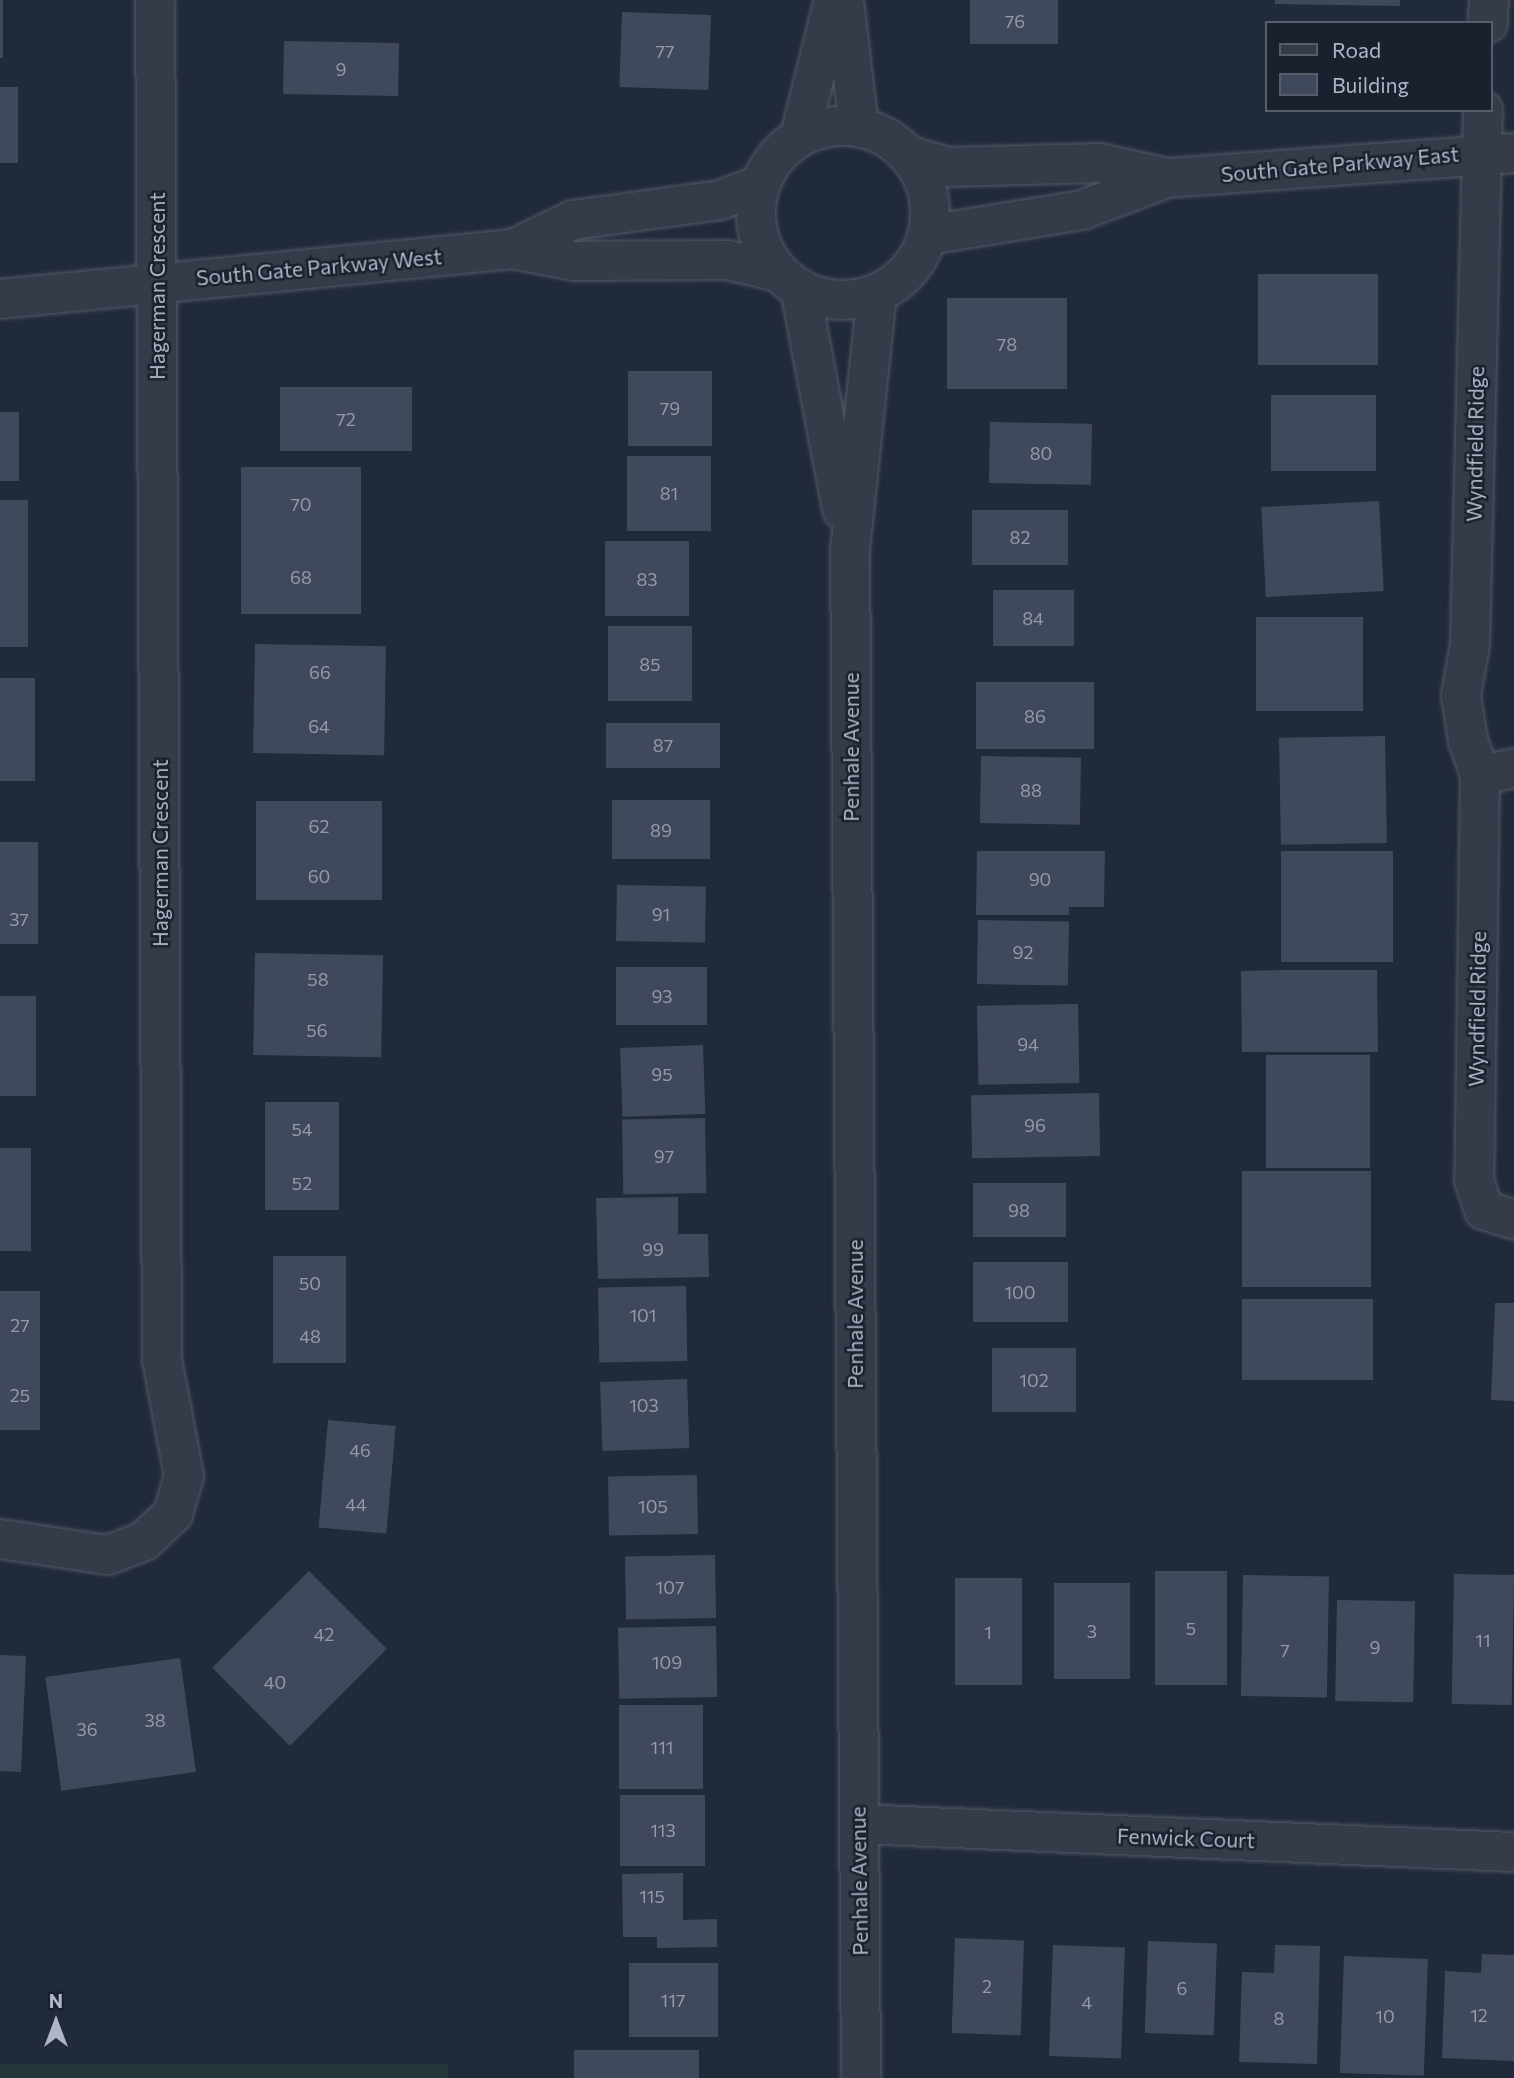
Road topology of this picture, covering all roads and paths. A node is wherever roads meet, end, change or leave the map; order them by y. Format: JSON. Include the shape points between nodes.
{"nodes":[{"id":1,"x":155,"y":0,"type":"edge"},
{"id":2,"x":834,"y":0,"type":"edge"},
{"id":3,"x":844,"y":0,"type":"edge"},
{"id":4,"x":1489,"y":0,"type":"edge"},
{"id":5,"x":1488,"y":21,"type":"edge"},
{"id":6,"x":1484,"y":112,"type":"edge"},
{"id":7,"x":859,"y":127,"type":"junction"},
{"id":8,"x":800,"y":136,"type":"junction"},
{"id":9,"x":1498,"y":153,"type":"edge"},
{"id":10,"x":910,"y":156,"type":"junction"},
{"id":11,"x":1167,"y":178,"type":"junction"},
{"id":12,"x":760,"y":185,"type":"junction"},
{"id":13,"x":928,"y":235,"type":"junction"},
{"id":14,"x":513,"y":249,"type":"junction"},
{"id":15,"x":789,"y":281,"type":"junction"},
{"id":16,"x":157,"y":282,"type":"junction"},
{"id":17,"x":877,"y":293,"type":"junction"},
{"id":18,"x":0,"y":299,"type":"edge"},
{"id":19,"x":850,"y":550,"type":"junction"},
{"id":20,"x":1497,"y":772,"type":"edge"},
{"id":21,"x":1514,"y":1220,"type":"edge"},
{"id":22,"x":0,"y":1539,"type":"edge"},
{"id":23,"x":859,"y":1824,"type":"junction"},
{"id":24,"x":1514,"y":1852,"type":"edge"},
{"id":25,"x":861,"y":2078,"type":"edge"}],
"edges":[{"from":1,"to":16,"type":"street","name":"Hagerman Crescent"},
{"from":2,"to":8,"type":"street"},
{"from":3,"to":7,"type":"street"},
{"from":4,"to":5,"type":"street"},
{"from":6,"to":9,"type":"street","name":"Wyndfield Ridge"},
{"from":7,"to":8,"type":"street","via":[[829,126]]},
{"from":7,"to":10,"type":"street","via":[[887,137]]},
{"from":8,"to":12,"type":"street","via":[[773,159]]},
{"from":9,"to":11,"type":"street","name":"South Gate Parkway East"},
{"from":9,"to":20,"type":"street","name":"Wyndfield Ridge","via":[[1470,644],[1461,696],[1468,741]]},
{"from":10,"to":11,"type":"street","name":"South Gate Parkway East","via":[[948,167],[1100,163]]},
{"from":10,"to":13,"type":"street","via":[[928,191]]},
{"from":11,"to":13,"type":"street","name":"South Gate Parkway East","via":[[1082,210]]},
{"from":12,"to":14,"type":"street","name":"South Gate Parkway West","via":[[720,200],[573,220]]},
{"from":12,"to":15,"type":"street","via":[[755,215],[761,244]]},
{"from":13,"to":17,"type":"street","via":[[903,276]]},
{"from":14,"to":15,"type":"street","name":"South Gate Parkway West","via":[[574,261],[727,260]]},
{"from":14,"to":16,"type":"street","name":"South Gate Parkway West"},
{"from":15,"to":17,"type":"street","via":[[829,299]]},
{"from":15,"to":19,"type":"street","name":"Penhale Avenue"},
{"from":16,"to":18,"type":"street","name":"South Gate Parkway West"},
{"from":16,"to":22,"type":"street","name":"Hagerman Crescent","via":[[162,1360],[184,1476],[173,1514],[144,1541],[108,1555]]},
{"from":17,"to":19,"type":"street","name":"Penhale Avenue"},
{"from":19,"to":23,"type":"street","name":"Penhale Avenue"},
{"from":20,"to":21,"type":"street","name":"Wyndfield Ridge","via":[[1474,1180],[1484,1210]]},
{"from":23,"to":24,"type":"street","name":"Fenwick Court"},
{"from":23,"to":25,"type":"street","name":"Penhale Avenue"}]}
